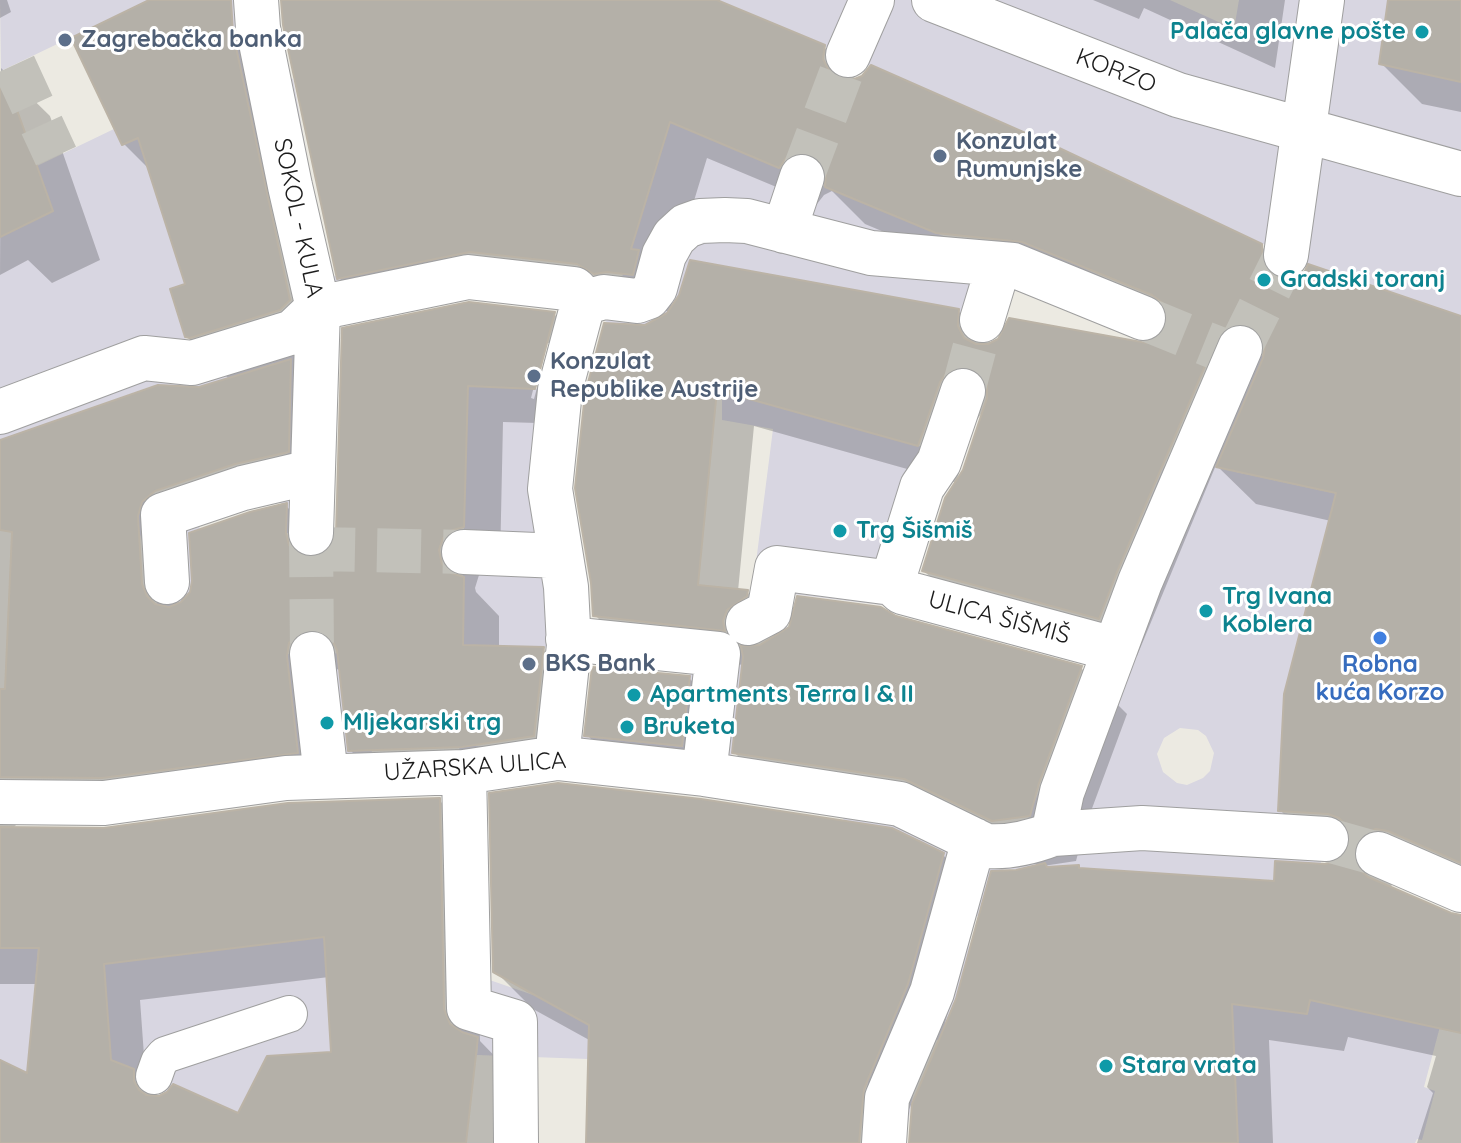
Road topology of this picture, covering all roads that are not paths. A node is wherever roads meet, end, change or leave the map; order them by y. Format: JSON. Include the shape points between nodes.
{"nodes":[{"id":1,"x":256,"y":0,"type":"edge"},
{"id":2,"x":872,"y":0,"type":"edge"},
{"id":3,"x":934,"y":0,"type":"edge"},
{"id":4,"x":1322,"y":0,"type":"edge"},
{"id":5,"x":848,"y":55,"type":"tunnel mouth"},
{"id":6,"x":1303,"y":130,"type":"junction"},
{"id":7,"x":1461,"y":174,"type":"edge"},
{"id":8,"x":802,"y":177,"type":"tunnel mouth"},
{"id":9,"x":784,"y":231,"type":"junction"},
{"id":10,"x":1286,"y":255,"type":"tunnel mouth"},
{"id":11,"x":999,"y":264,"type":"junction"},
{"id":12,"x":586,"y":302,"type":"junction"},
{"id":13,"x":318,"y":308,"type":"junction"},
{"id":14,"x":1143,"y":318,"type":"tunnel mouth"},
{"id":15,"x":982,"y":320,"type":"tunnel mouth"},
{"id":16,"x":1233,"y":352,"type":"tunnel mouth"},
{"id":17,"x":963,"y":391,"type":"tunnel mouth"},
{"id":18,"x":0,"y":412,"type":"edge"},
{"id":19,"x":311,"y":472,"type":"junction"},
{"id":20,"x":311,"y":533,"type":"tunnel mouth"},
{"id":21,"x":464,"y":552,"type":"tunnel mouth"},
{"id":22,"x":560,"y":556,"type":"junction"},
{"id":23,"x":167,"y":582,"type":"dead end"},
{"id":24,"x":897,"y":587,"type":"junction"},
{"id":25,"x":569,"y":642,"type":"junction"},
{"id":26,"x":732,"y":643,"type":"junction"},
{"id":27,"x":1095,"y":644,"type":"dead end"},
{"id":28,"x":312,"y":654,"type":"tunnel mouth"},
{"id":29,"x":557,"y":758,"type":"junction"},
{"id":30,"x":464,"y":772,"type":"junction"},
{"id":31,"x":704,"y":774,"type":"junction"},
{"id":32,"x":326,"y":776,"type":"junction"},
{"id":33,"x":0,"y":802,"type":"edge"},
{"id":34,"x":1044,"y":837,"type":"junction"},
{"id":35,"x":1326,"y":839,"type":"tunnel mouth"},
{"id":36,"x":974,"y":840,"type":"junction"},
{"id":37,"x":1378,"y":854,"type":"tunnel mouth"},
{"id":38,"x":1461,"y":890,"type":"edge"},
{"id":39,"x":289,"y":1014,"type":"dead end"},
{"id":40,"x":154,"y":1076,"type":"dead end"},
{"id":41,"x":516,"y":1143,"type":"edge"},
{"id":42,"x":884,"y":1143,"type":"edge"}],
"edges":[{"from":1,"to":13,"type":"street","name":"SOKOL - KULA"},
{"from":2,"to":5,"type":"street"},
{"from":3,"to":6,"type":"street","name":"KORZO","via":[[1178,95]]},
{"from":4,"to":6,"type":"street"},
{"from":6,"to":7,"type":"street","name":"KORZO"},
{"from":6,"to":10,"type":"street"},
{"from":8,"to":9,"type":"street"},
{"from":9,"to":11,"type":"street","via":[[871,253]]},
{"from":9,"to":12,"type":"street","via":[[747,221],[686,226],[664,255],[648,297]]},
{"from":11,"to":14,"type":"street"},
{"from":11,"to":15,"type":"street"},
{"from":12,"to":13,"type":"street","via":[[574,289],[468,277]]},
{"from":12,"to":22,"type":"street","via":[[560,390],[550,489]]},
{"from":13,"to":18,"type":"street","via":[[293,332],[192,363],[144,358]]},
{"from":13,"to":19,"type":"street","name":"SOKOL - KULA"},
{"from":16,"to":34,"type":"street"},
{"from":17,"to":24,"type":"street","via":[[939,462],[922,487]]},
{"from":19,"to":20,"type":"street","name":"SOKOL - KULA"},
{"from":19,"to":23,"type":"street","via":[[163,515]]},
{"from":21,"to":22,"type":"street"},
{"from":22,"to":25,"type":"street"},
{"from":24,"to":26,"type":"street","name":"ULICA ŠIŠMIŠ","via":[[777,568],[769,612]]},
{"from":24,"to":27,"type":"street","name":"ULICA ŠIŠMIŠ"},
{"from":25,"to":26,"type":"street"},
{"from":25,"to":29,"type":"street"},
{"from":26,"to":31,"type":"street"},
{"from":28,"to":32,"type":"street"},
{"from":29,"to":30,"type":"street","name":"UŽARSKA ULICA"},
{"from":29,"to":31,"type":"street","name":"UŽARSKA ULICA"},
{"from":30,"to":32,"type":"street","name":"UŽARSKA ULICA"},
{"from":30,"to":41,"type":"street","via":[[469,1008],[515,1022]]},
{"from":31,"to":36,"type":"street","name":"UŽARSKA ULICA","via":[[900,804]]},
{"from":32,"to":33,"type":"street","name":"UŽARSKA ULICA","via":[[104,803]]},
{"from":34,"to":35,"type":"street","via":[[1142,828]]},
{"from":34,"to":36,"type":"street","name":"UŽARSKA ULICA","via":[[1000,847]]},
{"from":36,"to":42,"type":"street","via":[[932,992],[887,1098]]},
{"from":37,"to":38,"type":"street"},
{"from":39,"to":40,"type":"lane","via":[[165,1055]]}]}
